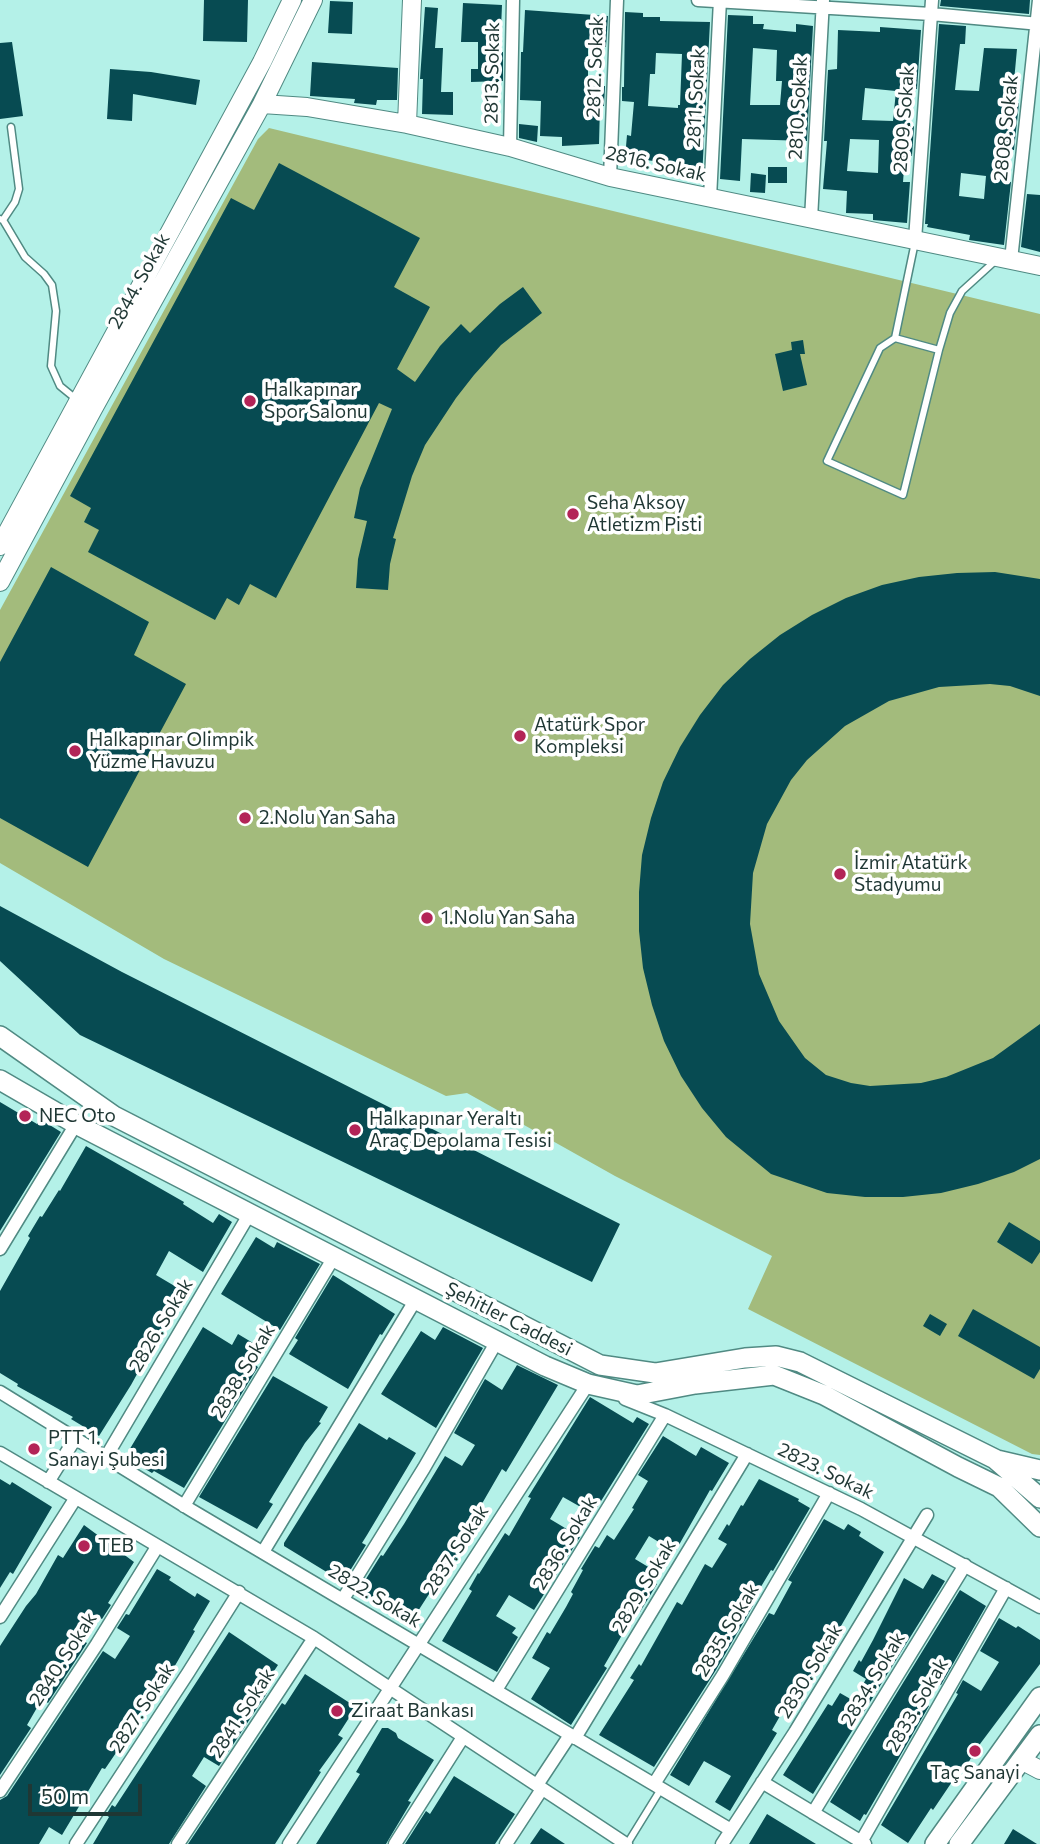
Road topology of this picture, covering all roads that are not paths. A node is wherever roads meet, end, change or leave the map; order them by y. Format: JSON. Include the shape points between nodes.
{"nodes":[{"id":1,"x":292,"y":0,"type":"edge"},
{"id":2,"x":313,"y":0,"type":"edge"},
{"id":3,"x":412,"y":0,"type":"edge"},
{"id":4,"x":513,"y":0,"type":"edge"},
{"id":5,"x":617,"y":0,"type":"edge"},
{"id":6,"x":698,"y":0,"type":"edge"},
{"id":7,"x":932,"y":0,"type":"edge"},
{"id":8,"x":1040,"y":0,"type":"edge"},
{"id":9,"x":720,"y":1,"type":"edge"},
{"id":10,"x":823,"y":5,"type":"edge"},
{"id":11,"x":931,"y":14,"type":"junction"},
{"id":12,"x":1039,"y":24,"type":"edge"},
{"id":13,"x":262,"y":104,"type":"junction"},
{"id":14,"x":407,"y":124,"type":"junction"},
{"id":15,"x":11,"y":127,"type":"dead end"},
{"id":16,"x":510,"y":147,"type":"junction"},
{"id":17,"x":610,"y":177,"type":"junction"},
{"id":18,"x":710,"y":198,"type":"junction"},
{"id":19,"x":811,"y":219,"type":"junction"},
{"id":20,"x":2,"y":220,"type":"edge"},
{"id":21,"x":915,"y":240,"type":"junction"},
{"id":22,"x":1005,"y":259,"type":"junction"},
{"id":23,"x":1040,"y":266,"type":"edge"},
{"id":24,"x":895,"y":338,"type":"junction"},
{"id":25,"x":939,"y":350,"type":"junction"},
{"id":26,"x":86,"y":404,"type":"junction"},
{"id":27,"x":0,"y":546,"type":"edge"},
{"id":28,"x":0,"y":582,"type":"edge"},
{"id":29,"x":0,"y":1037,"type":"edge"},
{"id":30,"x":0,"y":1080,"type":"edge"},
{"id":31,"x":76,"y":1124,"type":"junction"},
{"id":32,"x":250,"y":1213,"type":"junction"},
{"id":33,"x":0,"y":1249,"type":"edge"},
{"id":34,"x":334,"y":1257,"type":"junction"},
{"id":35,"x":416,"y":1299,"type":"junction"},
{"id":36,"x":497,"y":1341,"type":"junction"},
{"id":37,"x":588,"y":1384,"type":"junction"},
{"id":38,"x":0,"y":1392,"type":"edge"},
{"id":39,"x":665,"y":1415,"type":"junction"},
{"id":40,"x":75,"y":1439,"type":"junction"},
{"id":41,"x":0,"y":1453,"type":"edge"},
{"id":42,"x":747,"y":1454,"type":"junction"},
{"id":43,"x":106,"y":1457,"type":"junction"},
{"id":44,"x":995,"y":1459,"type":"junction"},
{"id":45,"x":1040,"y":1470,"type":"edge"},
{"id":46,"x":48,"y":1482,"type":"junction"},
{"id":47,"x":829,"y":1493,"type":"junction"},
{"id":48,"x":75,"y":1499,"type":"junction"},
{"id":49,"x":1040,"y":1499,"type":"edge"},
{"id":50,"x":184,"y":1506,"type":"junction"},
{"id":51,"x":927,"y":1515,"type":"dead end"},
{"id":52,"x":1040,"y":1527,"type":"edge"},
{"id":53,"x":913,"y":1537,"type":"junction"},
{"id":54,"x":157,"y":1547,"type":"junction"},
{"id":55,"x":263,"y":1552,"type":"junction"},
{"id":56,"x":965,"y":1566,"type":"junction"},
{"id":57,"x":1006,"y":1588,"type":"junction"},
{"id":58,"x":239,"y":1592,"type":"junction"},
{"id":59,"x":343,"y":1599,"type":"junction"},
{"id":60,"x":1040,"y":1607,"type":"edge"},
{"id":61,"x":0,"y":1617,"type":"edge"},
{"id":62,"x":314,"y":1638,"type":"junction"},
{"id":63,"x":418,"y":1643,"type":"junction"},
{"id":64,"x":391,"y":1689,"type":"junction"},
{"id":65,"x":496,"y":1690,"type":"junction"},
{"id":66,"x":1040,"y":1698,"type":"edge"},
{"id":67,"x":1040,"y":1735,"type":"edge"},
{"id":68,"x":573,"y":1736,"type":"junction"},
{"id":69,"x":463,"y":1737,"type":"junction"},
{"id":70,"x":1021,"y":1760,"type":"junction"},
{"id":71,"x":1040,"y":1770,"type":"edge"},
{"id":72,"x":762,"y":1782,"type":"junction"},
{"id":73,"x":540,"y":1787,"type":"junction"},
{"id":74,"x":658,"y":1787,"type":"junction"},
{"id":75,"x":0,"y":1791,"type":"edge"},
{"id":76,"x":813,"y":1813,"type":"junction"},
{"id":77,"x":731,"y":1830,"type":"junction"},
{"id":78,"x":620,"y":1842,"type":"edge"},
{"id":79,"x":862,"y":1843,"type":"edge"},
{"id":80,"x":76,"y":1844,"type":"edge"},
{"id":81,"x":178,"y":1844,"type":"edge"},
{"id":82,"x":289,"y":1844,"type":"edge"},
{"id":83,"x":395,"y":1844,"type":"edge"},
{"id":84,"x":506,"y":1844,"type":"edge"},
{"id":85,"x":722,"y":1844,"type":"edge"},
{"id":86,"x":935,"y":1844,"type":"edge"},
{"id":87,"x":959,"y":1844,"type":"edge"}],
"edges":[{"from":1,"to":26,"type":"main road","name":"2844. Sokak"},
{"from":2,"to":13,"type":"main road","name":"2844. Sokak"},
{"from":3,"to":14,"type":"main road"},
{"from":4,"to":16,"type":"street","name":"2813. Sokak"},
{"from":5,"to":17,"type":"street","name":"2812. Sokak"},
{"from":6,"to":9,"type":"street"},
{"from":7,"to":11,"type":"street","name":"2809. Sokak"},
{"from":8,"to":12,"type":"street","name":"2808. Sokak"},
{"from":9,"to":10,"type":"street"},
{"from":9,"to":18,"type":"street","name":"2811. Sokak"},
{"from":10,"to":11,"type":"street"},
{"from":10,"to":19,"type":"street","name":"2810. Sokak"},
{"from":11,"to":12,"type":"street"},
{"from":11,"to":21,"type":"street","name":"2809. Sokak"},
{"from":12,"to":22,"type":"street","name":"2808. Sokak"},
{"from":13,"to":14,"type":"main road","name":"2816. Sokak"},
{"from":13,"to":26,"type":"main road","name":"2844. Sokak"},
{"from":14,"to":16,"type":"main road","name":"2816. Sokak"},
{"from":15,"to":20,"type":"lane","via":[[19,189]]},
{"from":16,"to":17,"type":"main road","name":"2816. Sokak"},
{"from":17,"to":18,"type":"main road","name":"2816. Sokak"},
{"from":18,"to":19,"type":"main road","name":"2816. Sokak"},
{"from":19,"to":21,"type":"main road","name":"2816. Sokak"},
{"from":20,"to":26,"type":"lane","via":[[25,257],[52,285],[56,310],[51,366],[60,386]]},
{"from":21,"to":22,"type":"main road","name":"2816. Sokak"},
{"from":21,"to":24,"type":"lane"},
{"from":22,"to":23,"type":"main road","name":"2816. Sokak"},
{"from":22,"to":25,"type":"lane","via":[[967,285],[955,301]]},
{"from":24,"to":25,"type":"lane"},
{"from":24,"to":25,"type":"lane","via":[[880,348],[828,461],[902,495]]},
{"from":26,"to":27,"type":"main road","name":"2844. Sokak"},
{"from":26,"to":28,"type":"main road","name":"2844. Sokak"},
{"from":29,"to":44,"type":"main road","name":"Şehitler Caddesi","via":[[114,1116],[600,1365],[655,1373],[776,1356],[800,1362]]},
{"from":30,"to":31,"type":"main road","name":"Şehitler Caddesi"},
{"from":31,"to":32,"type":"main road","name":"Şehitler Caddesi"},
{"from":31,"to":33,"type":"street"},
{"from":32,"to":34,"type":"main road","name":"Şehitler Caddesi"},
{"from":32,"to":43,"type":"street","name":"2826. Sokak"},
{"from":34,"to":35,"type":"main road","name":"Şehitler Caddesi"},
{"from":34,"to":50,"type":"street","name":"2838. Sokak"},
{"from":35,"to":36,"type":"main road","name":"Şehitler Caddesi"},
{"from":35,"to":55,"type":"street"},
{"from":36,"to":37,"type":"main road","name":"Şehitler Caddesi"},
{"from":36,"to":59,"type":"street"},
{"from":37,"to":39,"type":"street","name":"2823. Sokak"},
{"from":37,"to":52,"type":"main road","name":"Şehitler Caddesi","via":[[637,1395],[774,1375],[824,1395],[999,1487]]},
{"from":37,"to":63,"type":"street","name":"2837. Sokak"},
{"from":38,"to":40,"type":"street","name":"2822. Sokak"},
{"from":39,"to":42,"type":"street","name":"2823. Sokak"},
{"from":39,"to":65,"type":"street","name":"2836. Sokak"},
{"from":40,"to":43,"type":"street","name":"2822. Sokak"},
{"from":40,"to":46,"type":"street"},
{"from":41,"to":46,"type":"street"},
{"from":42,"to":47,"type":"street","name":"2823. Sokak"},
{"from":42,"to":68,"type":"street","name":"2829. Sokak"},
{"from":43,"to":50,"type":"street","name":"2822. Sokak"},
{"from":44,"to":45,"type":"main road"},
{"from":44,"to":49,"type":"main road","name":"Şehitler Caddesi"},
{"from":46,"to":48,"type":"street"},
{"from":47,"to":53,"type":"street","name":"2823. Sokak"},
{"from":47,"to":74,"type":"street","name":"2835. Sokak"},
{"from":48,"to":54,"type":"street"},
{"from":48,"to":61,"type":"street"},
{"from":50,"to":55,"type":"street","name":"2822. Sokak"},
{"from":51,"to":53,"type":"street","name":"2830. Sokak"},
{"from":53,"to":56,"type":"street","name":"2823. Sokak"},
{"from":53,"to":72,"type":"street","name":"2830. Sokak"},
{"from":54,"to":58,"type":"street"},
{"from":54,"to":75,"type":"street","name":"2840. Sokak"},
{"from":55,"to":59,"type":"street","name":"2822. Sokak"},
{"from":56,"to":57,"type":"street","name":"2823. Sokak"},
{"from":56,"to":76,"type":"street","name":"2834. Sokak"},
{"from":57,"to":60,"type":"street","name":"2823. Sokak"},
{"from":57,"to":79,"type":"street","name":"2833. Sokak"},
{"from":58,"to":62,"type":"street"},
{"from":58,"to":80,"type":"street","name":"2827. Sokak"},
{"from":59,"to":63,"type":"street","name":"2822. Sokak"},
{"from":62,"to":64,"type":"street"},
{"from":62,"to":81,"type":"street","name":"2841. Sokak"},
{"from":63,"to":64,"type":"street","name":"2837. Sokak"},
{"from":63,"to":65,"type":"street","name":"2822. Sokak"},
{"from":64,"to":69,"type":"street"},
{"from":64,"to":82,"type":"street","name":"2837. Sokak"},
{"from":65,"to":68,"type":"street","name":"2822. Sokak"},
{"from":66,"to":86,"type":"main road"},
{"from":67,"to":70,"type":"main road"},
{"from":68,"to":73,"type":"street","name":"2829. Sokak"},
{"from":68,"to":74,"type":"street","name":"2822. Sokak"},
{"from":69,"to":73,"type":"street"},
{"from":69,"to":83,"type":"street"},
{"from":70,"to":71,"type":"main road"},
{"from":70,"to":87,"type":"main road"},
{"from":72,"to":76,"type":"street"},
{"from":72,"to":77,"type":"street","name":"2830. Sokak"},
{"from":73,"to":78,"type":"street"},
{"from":73,"to":84,"type":"street"},
{"from":74,"to":77,"type":"street","name":"2822. Sokak"},
{"from":74,"to":78,"type":"lane"},
{"from":76,"to":79,"type":"street"},
{"from":77,"to":85,"type":"street","name":"2830. Sokak"}]}
